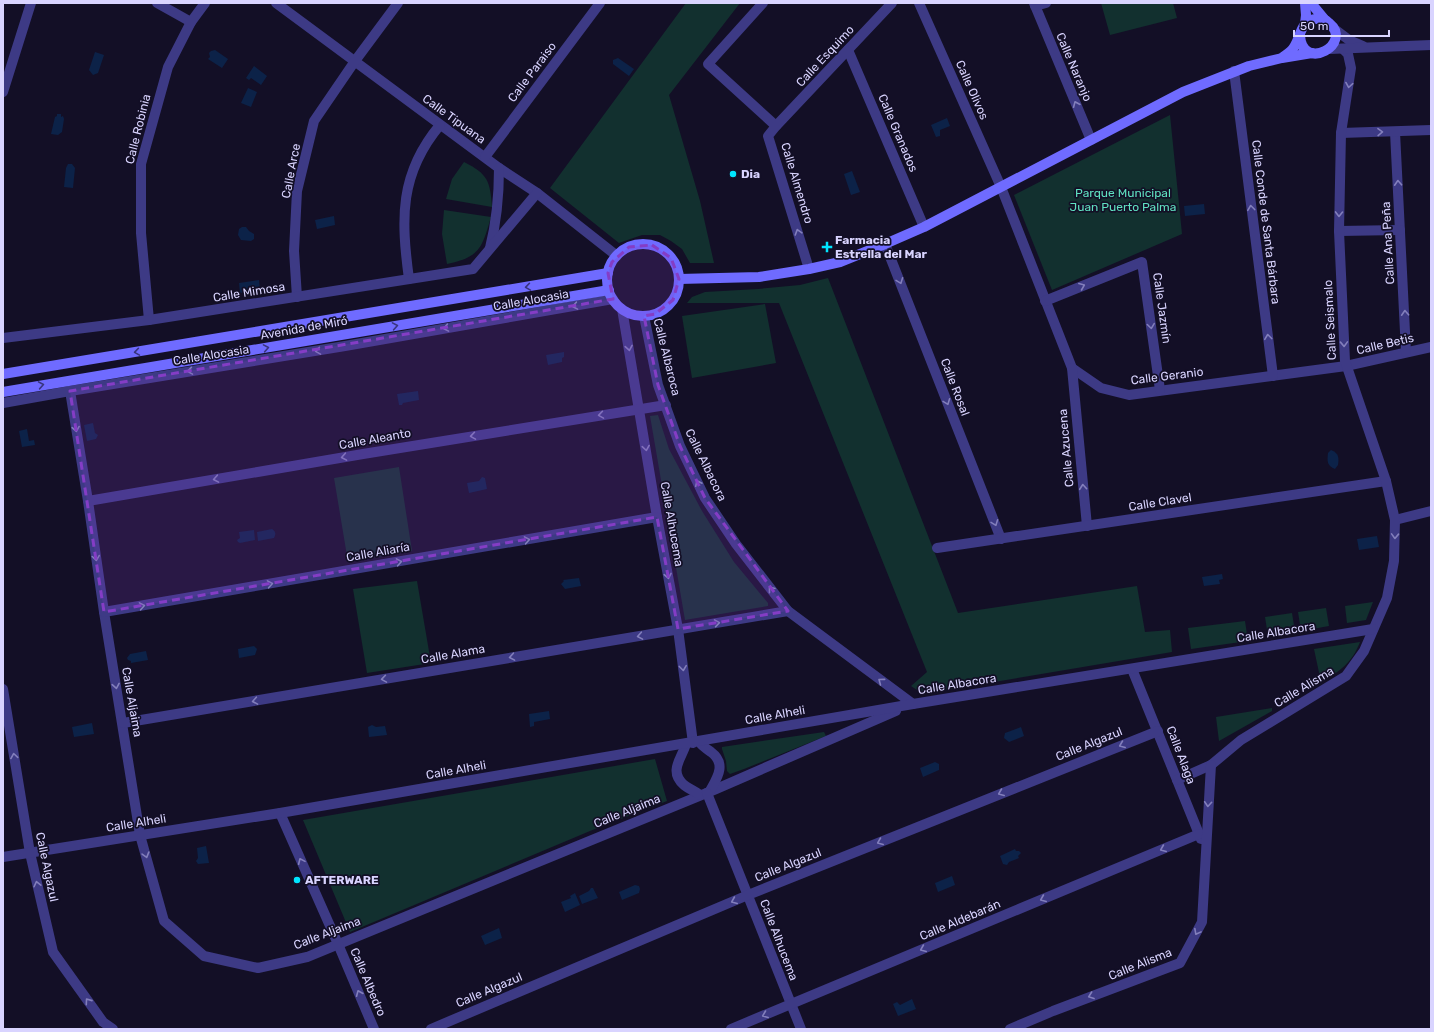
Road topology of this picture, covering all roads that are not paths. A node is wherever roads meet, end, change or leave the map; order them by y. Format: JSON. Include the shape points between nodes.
{"nodes":[{"id":1,"x":31,"y":3,"type":"edge"},
{"id":2,"x":157,"y":3,"type":"edge"},
{"id":3,"x":205,"y":3,"type":"edge"},
{"id":4,"x":276,"y":3,"type":"edge"},
{"id":5,"x":398,"y":3,"type":"edge"},
{"id":6,"x":600,"y":3,"type":"edge"},
{"id":7,"x":763,"y":3,"type":"edge"},
{"id":8,"x":892,"y":3,"type":"edge"},
{"id":9,"x":919,"y":3,"type":"edge"},
{"id":10,"x":1046,"y":3,"type":"edge"},
{"id":11,"x":1305,"y":3,"type":"edge"},
{"id":12,"x":1311,"y":3,"type":"edge"},
{"id":13,"x":1034,"y":4,"type":"edge"},
{"id":14,"x":1324,"y":20,"type":"junction"},
{"id":15,"x":191,"y":22,"type":"junction"},
{"id":16,"x":1305,"y":24,"type":"junction"},
{"id":17,"x":1333,"y":28,"type":"junction"},
{"id":18,"x":1300,"y":36,"type":"junction"},
{"id":19,"x":1431,"y":45,"type":"edge"},
{"id":20,"x":1369,"y":47,"type":"junction"},
{"id":21,"x":1330,"y":49,"type":"junction"},
{"id":22,"x":1343,"y":49,"type":"junction"},
{"id":23,"x":848,"y":50,"type":"junction"},
{"id":24,"x":1312,"y":53,"type":"junction"},
{"id":25,"x":1282,"y":58,"type":"junction"},
{"id":26,"x":355,"y":62,"type":"junction"},
{"id":27,"x":1234,"y":71,"type":"junction"},
{"id":28,"x":3,"y":92,"type":"edge"},
{"id":29,"x":440,"y":125,"type":"junction"},
{"id":30,"x":776,"y":126,"type":"junction"},
{"id":31,"x":1431,"y":130,"type":"edge"},
{"id":32,"x":1395,"y":132,"type":"junction"},
{"id":33,"x":1341,"y":133,"type":"junction"},
{"id":34,"x":1091,"y":140,"type":"junction"},
{"id":35,"x":485,"y":158,"type":"junction"},
{"id":36,"x":499,"y":168,"type":"junction"},
{"id":37,"x":1001,"y":188,"type":"junction"},
{"id":38,"x":537,"y":193,"type":"junction"},
{"id":39,"x":924,"y":227,"type":"junction"},
{"id":40,"x":1400,"y":230,"type":"junction"},
{"id":41,"x":1339,"y":231,"type":"junction"},
{"id":42,"x":885,"y":244,"type":"junction"},
{"id":43,"x":490,"y":250,"type":"junction"},
{"id":44,"x":617,"y":256,"type":"junction"},
{"id":45,"x":810,"y":269,"type":"junction"},
{"id":46,"x":608,"y":273,"type":"junction"},
{"id":47,"x":409,"y":279,"type":"junction"},
{"id":48,"x":679,"y":279,"type":"junction"},
{"id":49,"x":611,"y":295,"type":"junction"},
{"id":50,"x":297,"y":297,"type":"junction"},
{"id":51,"x":1045,"y":301,"type":"junction"},
{"id":52,"x":622,"y":309,"type":"junction"},
{"id":53,"x":644,"y":316,"type":"junction"},
{"id":54,"x":149,"y":320,"type":"junction"},
{"id":55,"x":3,"y":338,"type":"edge"},
{"id":56,"x":1431,"y":347,"type":"edge"},
{"id":57,"x":1406,"y":352,"type":"junction"},
{"id":58,"x":1346,"y":366,"type":"junction"},
{"id":59,"x":1072,"y":368,"type":"junction"},
{"id":60,"x":3,"y":374,"type":"edge"},
{"id":61,"x":1273,"y":376,"type":"junction"},
{"id":62,"x":1160,"y":390,"type":"junction"},
{"id":63,"x":70,"y":391,"type":"junction"},
{"id":64,"x":3,"y":392,"type":"edge"},
{"id":65,"x":3,"y":403,"type":"edge"},
{"id":66,"x":666,"y":405,"type":"junction"},
{"id":67,"x":639,"y":409,"type":"junction"},
{"id":68,"x":1386,"y":482,"type":"junction"},
{"id":69,"x":88,"y":501,"type":"junction"},
{"id":70,"x":1431,"y":510,"type":"edge"},
{"id":71,"x":657,"y":517,"type":"junction"},
{"id":72,"x":1395,"y":520,"type":"junction"},
{"id":73,"x":1087,"y":526,"type":"junction"},
{"id":74,"x":1001,"y":538,"type":"junction"},
{"id":75,"x":937,"y":548,"type":"dead end"},
{"id":76,"x":788,"y":611,"type":"junction"},
{"id":77,"x":104,"y":612,"type":"junction"},
{"id":78,"x":678,"y":629,"type":"junction"},
{"id":79,"x":1373,"y":629,"type":"junction"},
{"id":80,"x":1132,"y":668,"type":"junction"},
{"id":81,"x":3,"y":689,"type":"edge"},
{"id":82,"x":913,"y":704,"type":"junction"},
{"id":83,"x":123,"y":723,"type":"junction"},
{"id":84,"x":1158,"y":730,"type":"junction"},
{"id":85,"x":693,"y":743,"type":"junction"},
{"id":86,"x":1211,"y":765,"type":"junction"},
{"id":87,"x":1177,"y":780,"type":"junction"},
{"id":88,"x":706,"y":793,"type":"junction"},
{"id":89,"x":280,"y":813,"type":"junction"},
{"id":90,"x":1199,"y":834,"type":"junction"},
{"id":91,"x":140,"y":835,"type":"junction"},
{"id":92,"x":1206,"y":850,"type":"junction"},
{"id":93,"x":30,"y":853,"type":"junction"},
{"id":94,"x":3,"y":857,"type":"edge"},
{"id":95,"x":748,"y":895,"type":"junction"},
{"id":96,"x":338,"y":944,"type":"junction"},
{"id":97,"x":791,"y":1005,"type":"junction"},
{"id":98,"x":114,"y":1029,"type":"edge"},
{"id":99,"x":374,"y":1029,"type":"edge"},
{"id":100,"x":431,"y":1029,"type":"edge"},
{"id":101,"x":731,"y":1029,"type":"edge"},
{"id":102,"x":801,"y":1029,"type":"edge"},
{"id":103,"x":1010,"y":1029,"type":"edge"}],
"edges":[{"from":1,"to":28,"type":"street"},
{"from":2,"to":15,"type":"street"},
{"from":3,"to":15,"type":"street","name":"Calle Robinia"},
{"from":4,"to":26,"type":"street","name":"Calle Tipuana"},
{"from":5,"to":26,"type":"street","name":"Calle Arce"},
{"from":6,"to":35,"type":"street","name":"Calle Paraiso"},
{"from":7,"to":30,"type":"street","via":[[708,64]]},
{"from":8,"to":23,"type":"street","name":"Calle Esquimo"},
{"from":9,"to":37,"type":"street","name":"Calle Olivos"},
{"from":10,"to":13,"type":"street"},
{"from":11,"to":16,"type":"main road"},
{"from":12,"to":14,"type":"main road"},
{"from":34,"to":13,"type":"street","name":"Calle Naranjo","one_way":true},
{"from":14,"to":16,"type":"main road","via":[[1311,20]]},
{"from":14,"to":17,"type":"main road"},
{"from":15,"to":54,"type":"street","name":"Calle Robinia","via":[[168,67],[141,164],[141,233]]},
{"from":16,"to":18,"type":"main road"},
{"from":17,"to":20,"type":"street","via":[[1349,40]]},
{"from":17,"to":21,"type":"main road","via":[[1335,39]]},
{"from":18,"to":24,"type":"main road","via":[[1304,48]]},
{"from":18,"to":25,"type":"main road","via":[[1294,48]]},
{"from":19,"to":20,"type":"street"},
{"from":20,"to":22,"type":"street"},
{"from":21,"to":22,"type":"street"},
{"from":21,"to":24,"type":"main road","via":[[1323,53]]},
{"from":22,"to":33,"type":"street","name":"Calle Seismalo","one_way":true,"via":[[1348,54],[1351,68]]},
{"from":23,"to":30,"type":"street","name":"Calle Esquimo"},
{"from":23,"to":39,"type":"street","name":"Calle Granados"},
{"from":24,"to":25,"type":"main road"},
{"from":25,"to":27,"type":"main road"},
{"from":26,"to":29,"type":"street","name":"Calle Tipuana"},
{"from":26,"to":50,"type":"street","name":"Calle Arce","via":[[314,121],[297,191],[294,251]]},
{"from":27,"to":34,"type":"main road","via":[[1183,92]]},
{"from":61,"to":27,"type":"street","name":"Calle Conde de Santa Bárbara","one_way":true},
{"from":29,"to":35,"type":"street","name":"Calle Tipuana"},
{"from":29,"to":47,"type":"street","via":[[416,162],[407,190],[404,230]]},
{"from":45,"to":30,"type":"street","name":"Calle Almendro","one_way":true,"via":[[768,136]]},
{"from":31,"to":32,"type":"street"},
{"from":33,"to":32,"type":"street","one_way":true},
{"from":40,"to":32,"type":"street","name":"Calle Ana Peña","one_way":true},
{"from":33,"to":41,"type":"street","name":"Calle Seismalo","one_way":true},
{"from":34,"to":37,"type":"main road"},
{"from":35,"to":36,"type":"street","name":"Calle Tipuana"},
{"from":36,"to":38,"type":"street","name":"Calle Tipuana"},
{"from":36,"to":43,"type":"street","name":"Calle Mimosa","via":[[497,217]]},
{"from":37,"to":39,"type":"main road"},
{"from":37,"to":51,"type":"street"},
{"from":38,"to":43,"type":"street","name":"Calle Mimosa"},
{"from":38,"to":44,"type":"street","name":"Calle Tipuana"},
{"from":39,"to":42,"type":"main road"},
{"from":40,"to":41,"type":"street"},
{"from":57,"to":40,"type":"street","name":"Calle Ana Peña","one_way":true},
{"from":41,"to":58,"type":"street","name":"Calle Seismalo","one_way":true},
{"from":42,"to":45,"type":"main road","via":[[840,262]]},
{"from":42,"to":74,"type":"street","name":"Calle Rosal","one_way":true},
{"from":43,"to":47,"type":"street","name":"Calle Mimosa","via":[[473,269]]},
{"from":44,"to":46,"type":"main road"},
{"from":44,"to":48,"type":"main road","via":[[629,247],[652,245],[663,250],[671,258],[677,268]]},
{"from":45,"to":48,"type":"main road","via":[[759,277]]},
{"from":46,"to":49,"type":"main road"},
{"from":46,"to":60,"type":"main road","name":"Avenida de Miró","one_way":true},
{"from":47,"to":50,"type":"street","name":"Calle Mimosa"},
{"from":48,"to":53,"type":"main road","via":[[672,300],[655,314]]},
{"from":49,"to":52,"type":"main road"},
{"from":49,"to":63,"type":"street","name":"Calle Alocasia","one_way":true,"via":[[345,346]]},
{"from":64,"to":49,"type":"main road","name":"Avenida de Miró","one_way":true},
{"from":50,"to":54,"type":"street","name":"Calle Mimosa"},
{"from":51,"to":59,"type":"street"},
{"from":51,"to":62,"type":"street","name":"Calle Jazmín","one_way":true,"via":[[1142,262]]},
{"from":52,"to":53,"type":"main road"},
{"from":52,"to":67,"type":"street","name":"Calle Alhucema","one_way":true},
{"from":53,"to":66,"type":"street","name":"Calle Albaroca","via":[[658,385]]},
{"from":54,"to":55,"type":"street","name":"Calle Mimosa"},
{"from":56,"to":57,"type":"street","name":"Calle Betis"},
{"from":57,"to":58,"type":"street","name":"Calle Betis"},
{"from":58,"to":61,"type":"street","name":"Calle Geranio"},
{"from":58,"to":68,"type":"street","name":"Calle Seismalo"},
{"from":59,"to":62,"type":"street","name":"Calle Geranio","via":[[1101,388],[1129,395]]},
{"from":73,"to":59,"type":"street","name":"Calle Azucena","one_way":true},
{"from":61,"to":62,"type":"street","name":"Calle Geranio"},
{"from":63,"to":65,"type":"street","name":"Calle Alocasia"},
{"from":63,"to":69,"type":"street","name":"Calle Aljaima","one_way":true},
{"from":66,"to":67,"type":"street","name":"Calle Aleanto"},
{"from":76,"to":66,"type":"street","name":"Calle Albacora","one_way":true,"via":[[736,544],[705,498],[680,446]]},
{"from":67,"to":69,"type":"street","name":"Calle Aleanto","one_way":true},
{"from":67,"to":71,"type":"street","name":"Calle Alhucema","one_way":true},
{"from":68,"to":72,"type":"street","name":"Calle Seismalo"},
{"from":68,"to":73,"type":"street","name":"Calle Clavel"},
{"from":69,"to":77,"type":"street","name":"Calle Aljaima","one_way":true},
{"from":70,"to":72,"type":"street"},
{"from":77,"to":71,"type":"street","name":"Calle Aliaría","one_way":true},
{"from":71,"to":78,"type":"street","name":"Calle Alhucema","one_way":true},
{"from":72,"to":79,"type":"street","name":"Calle Seismalo","one_way":true,"via":[[1394,561],[1387,598]]},
{"from":73,"to":74,"type":"street","name":"Calle Clavel"},
{"from":74,"to":75,"type":"street","name":"Calle Clavel"},
{"from":78,"to":76,"type":"street","name":"Calle Alama","one_way":true},
{"from":82,"to":76,"type":"street","name":"Calle Albacora","one_way":true},
{"from":77,"to":83,"type":"street","name":"Calle Aljaima","one_way":true},
{"from":78,"to":83,"type":"street","name":"Calle Alama","one_way":true},
{"from":78,"to":85,"type":"street","name":"Calle Alhucema","one_way":true},
{"from":79,"to":80,"type":"street","name":"Calle Albacora"},
{"from":79,"to":86,"type":"street","name":"Calle Alisma","via":[[1364,651],[1346,676],[1241,740]]},
{"from":80,"to":82,"type":"street","name":"Calle Albacora"},
{"from":80,"to":84,"type":"street","name":"Calle Alaga"},
{"from":93,"to":81,"type":"street","name":"Calle Algazul","one_way":true},
{"from":82,"to":85,"type":"street","name":"Calle Alheli"},
{"from":82,"to":88,"type":"street","name":"Calle Aljaima"},
{"from":83,"to":91,"type":"street","name":"Calle Aljaima"},
{"from":84,"to":87,"type":"street","name":"Calle Alaga"},
{"from":84,"to":95,"type":"street","name":"Calle Algazul","one_way":true},
{"from":85,"to":88,"type":"street","via":[[710,751],[719,762],[718,777]]},
{"from":85,"to":88,"type":"street","via":[[679,758],[676,772],[682,784]]},
{"from":85,"to":89,"type":"street","name":"Calle Alheli"},
{"from":86,"to":87,"type":"street","name":"Calle Alisma"},
{"from":86,"to":92,"type":"street","name":"Calle Alisma","one_way":true},
{"from":87,"to":90,"type":"street","name":"Calle Alaga"},
{"from":88,"to":95,"type":"street","name":"Calle Alhucema"},
{"from":88,"to":96,"type":"street","name":"Calle Aljaima"},
{"from":89,"to":91,"type":"street","name":"Calle Alheli"},
{"from":96,"to":89,"type":"street","name":"Calle Albedro","one_way":true},
{"from":90,"to":92,"type":"street","name":"Calle Alaga"},
{"from":90,"to":97,"type":"street","name":"Calle Aldebarán","one_way":true},
{"from":91,"to":93,"type":"street","name":"Calle Alheli"},
{"from":91,"to":96,"type":"street","name":"Calle Aljaima","one_way":true,"via":[[164,921],[204,956],[258,968],[307,958]]},
{"from":92,"to":103,"type":"street","name":"Calle Alisma","one_way":true,"via":[[1202,922],[1180,963],[1053,1010]]},
{"from":93,"to":94,"type":"street","name":"Calle Alheli"},
{"from":98,"to":93,"type":"street","name":"Calle Algazul","one_way":true,"via":[[103,1022],[53,952]]},
{"from":95,"to":97,"type":"street","name":"Calle Alhucema"},
{"from":95,"to":100,"type":"street","name":"Calle Algazul","one_way":true},
{"from":99,"to":96,"type":"street","name":"Calle Albedro","one_way":true},
{"from":97,"to":101,"type":"street","name":"Calle Aldebarán","one_way":true},
{"from":97,"to":102,"type":"street","name":"Calle Alhucema"}]}
